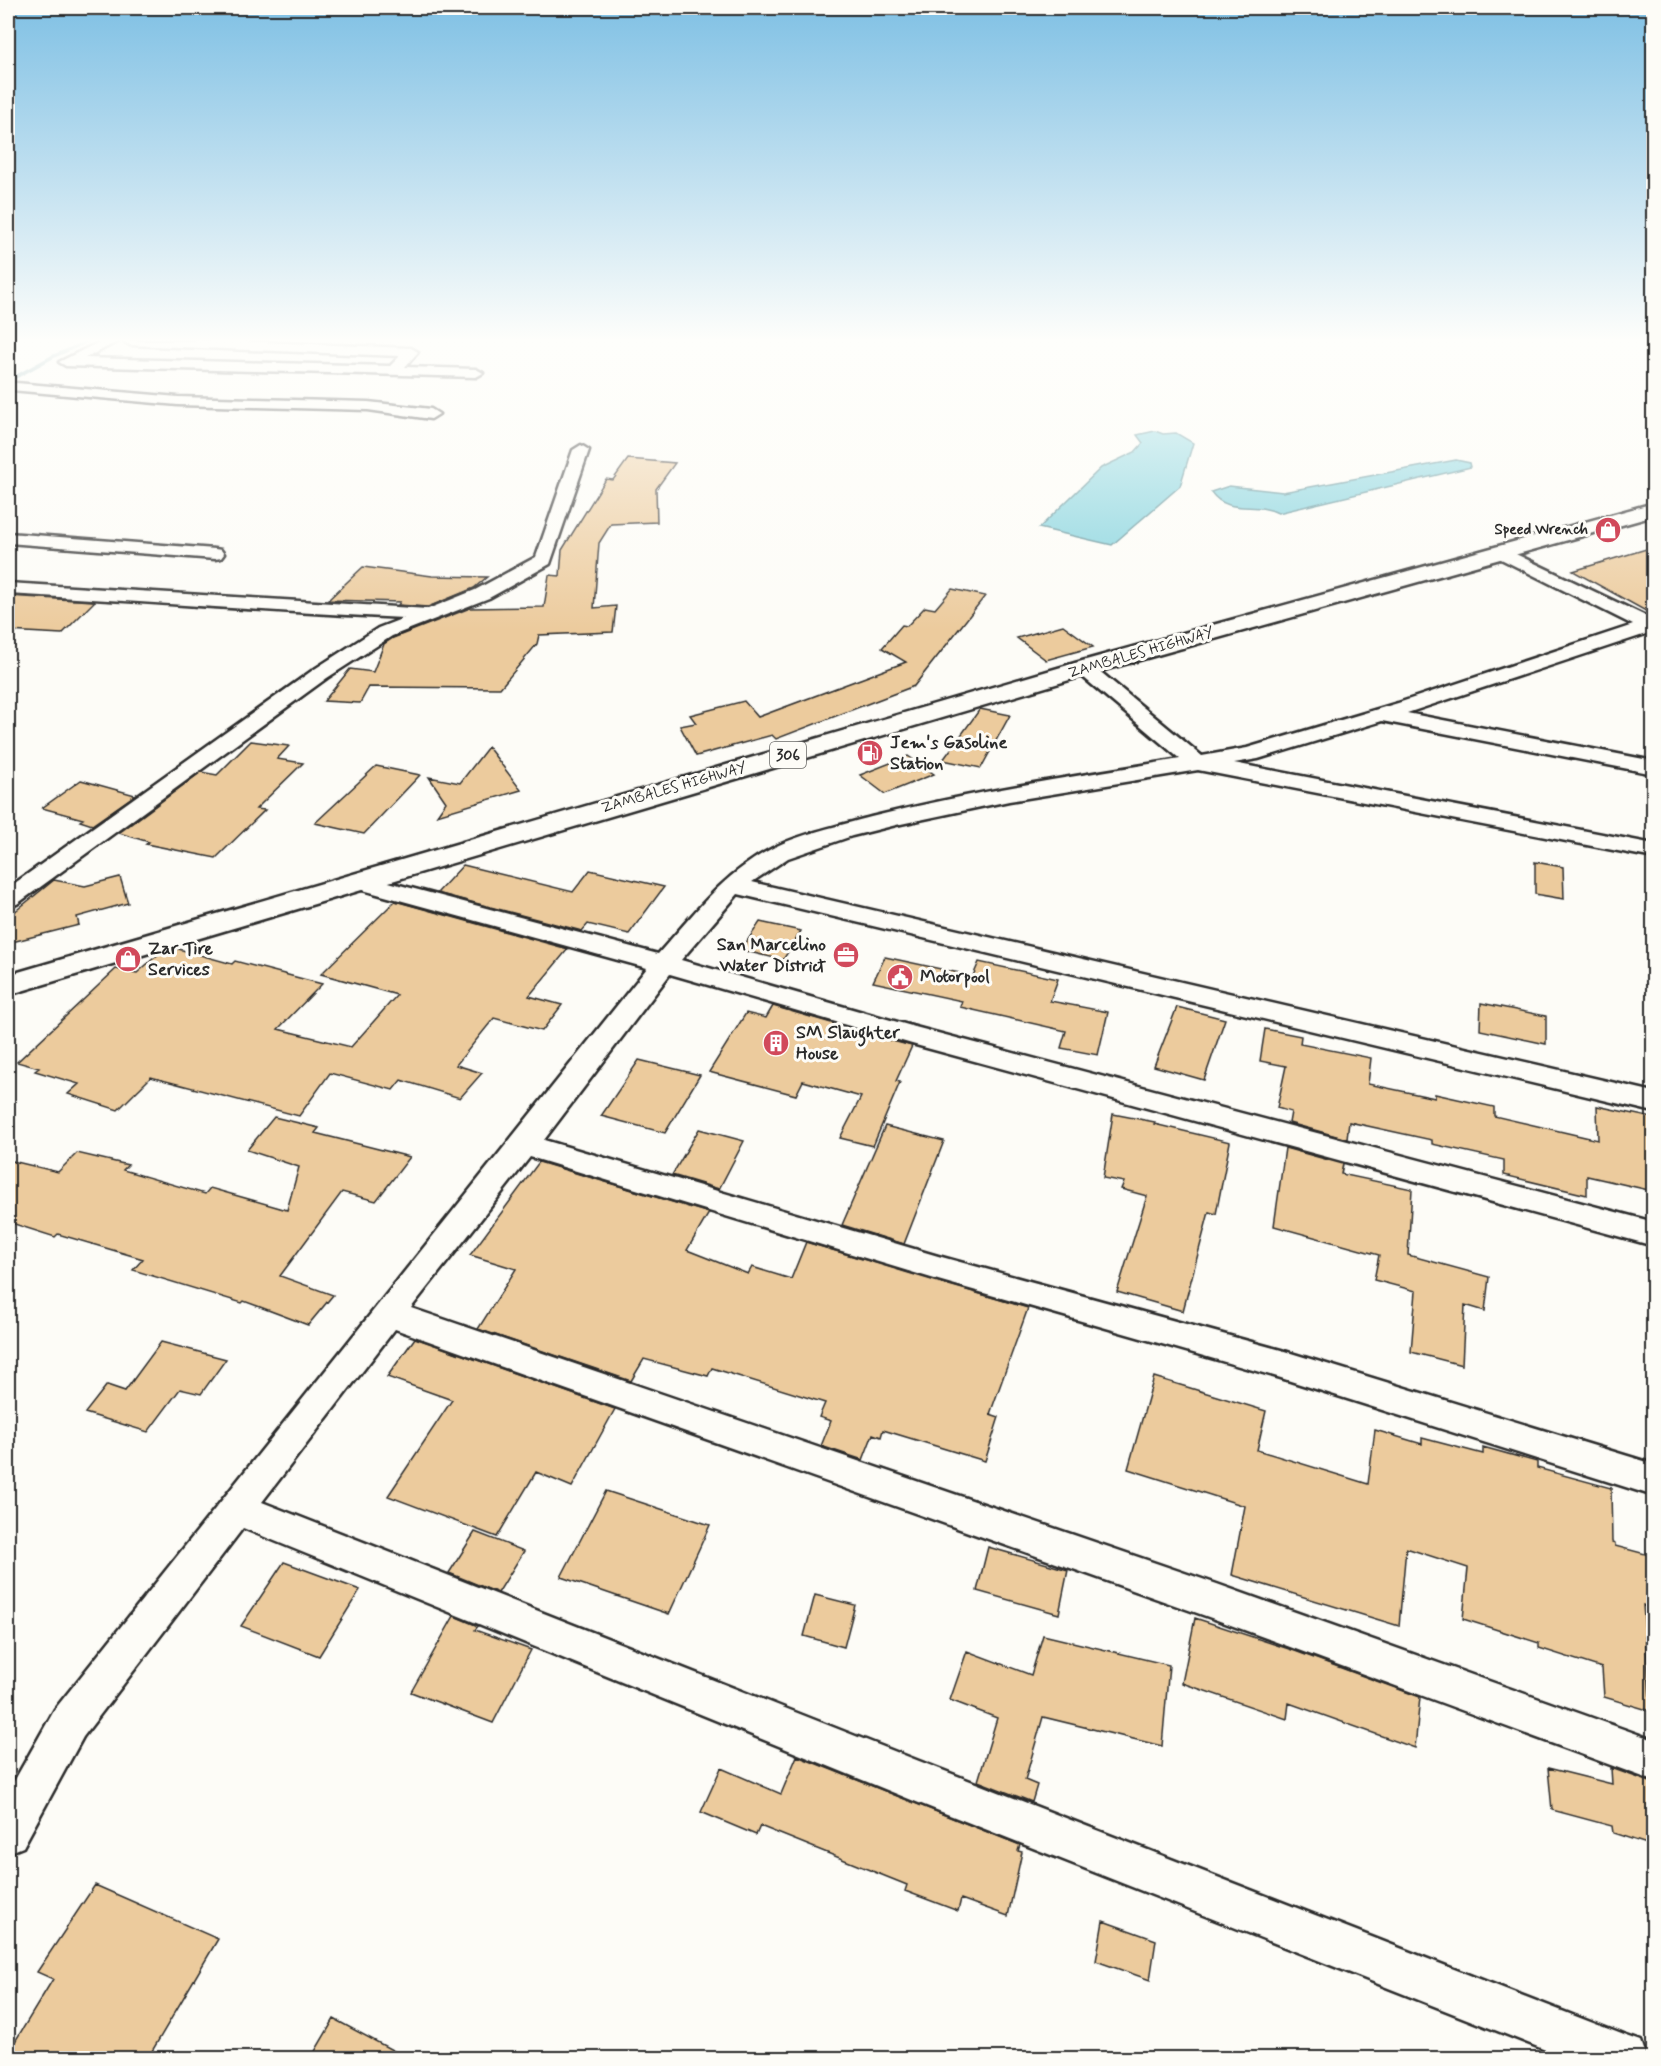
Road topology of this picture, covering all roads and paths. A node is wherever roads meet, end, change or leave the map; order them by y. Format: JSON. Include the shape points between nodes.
{"nodes":[{"id":1,"x":581,"y":450,"type":"dead end"},
{"id":2,"x":1653,"y":509,"type":"edge"},
{"id":3,"x":8,"y":537,"type":"edge"},
{"id":4,"x":1502,"y":552,"type":"junction"},
{"id":5,"x":215,"y":554,"type":"dead end"},
{"id":6,"x":8,"y":588,"type":"edge"},
{"id":7,"x":431,"y":613,"type":"junction"},
{"id":8,"x":1652,"y":627,"type":"edge"},
{"id":9,"x":1084,"y":668,"type":"junction"},
{"id":10,"x":1380,"y":714,"type":"junction"},
{"id":11,"x":1198,"y":763,"type":"junction"},
{"id":12,"x":1653,"y":768,"type":"edge"},
{"id":13,"x":1653,"y":851,"type":"edge"},
{"id":14,"x":357,"y":881,"type":"junction"},
{"id":15,"x":732,"y":885,"type":"junction"},
{"id":16,"x":8,"y":899,"type":"edge"},
{"id":17,"x":664,"y":964,"type":"junction"},
{"id":18,"x":8,"y":985,"type":"edge"},
{"id":19,"x":1653,"y":1102,"type":"edge"},
{"id":20,"x":524,"y":1145,"type":"junction"},
{"id":21,"x":1653,"y":1234,"type":"edge"},
{"id":22,"x":388,"y":1313,"type":"junction"},
{"id":23,"x":1653,"y":1480,"type":"edge"},
{"id":24,"x":237,"y":1509,"type":"junction"},
{"id":25,"x":1653,"y":1761,"type":"edge"},
{"id":26,"x":8,"y":1832,"type":"edge"},
{"id":27,"x":1624,"y":2058,"type":"edge"}],
"edges":[{"from":1,"to":7,"type":"street","via":[[544,560],[482,594]]},
{"from":2,"to":4,"type":"main road","name":"ZAMBALES HIGHWAY","number":"306"},
{"from":3,"to":5,"type":"street"},
{"from":4,"to":8,"type":"street"},
{"from":4,"to":9,"type":"main road","name":"ZAMBALES HIGHWAY","number":"306"},
{"from":6,"to":7,"type":"street"},
{"from":7,"to":16,"type":"street","via":[[385,632],[320,674]]},
{"from":8,"to":10,"type":"street"},
{"from":9,"to":11,"type":"street"},
{"from":9,"to":14,"type":"main road","name":"ZAMBALES HIGHWAY","number":"306"},
{"from":10,"to":11,"type":"street","via":[[1250,754]]},
{"from":10,"to":12,"type":"street"},
{"from":11,"to":13,"type":"street"},
{"from":11,"to":15,"type":"street","via":[[1009,794],[844,831],[780,854]]},
{"from":14,"to":17,"type":"street"},
{"from":14,"to":18,"type":"main road","name":"ZAMBALES HIGHWAY","number":"306"},
{"from":15,"to":17,"type":"street"},
{"from":15,"to":19,"type":"street"},
{"from":17,"to":20,"type":"street"},
{"from":17,"to":21,"type":"street","via":[[912,1035]]},
{"from":20,"to":22,"type":"street"},
{"from":20,"to":23,"type":"street","via":[[938,1268],[1281,1364]]},
{"from":22,"to":24,"type":"street"},
{"from":22,"to":25,"type":"street","via":[[1217,1602]]},
{"from":24,"to":26,"type":"street","via":[[69,1723]]},
{"from":24,"to":27,"type":"street"}]}
